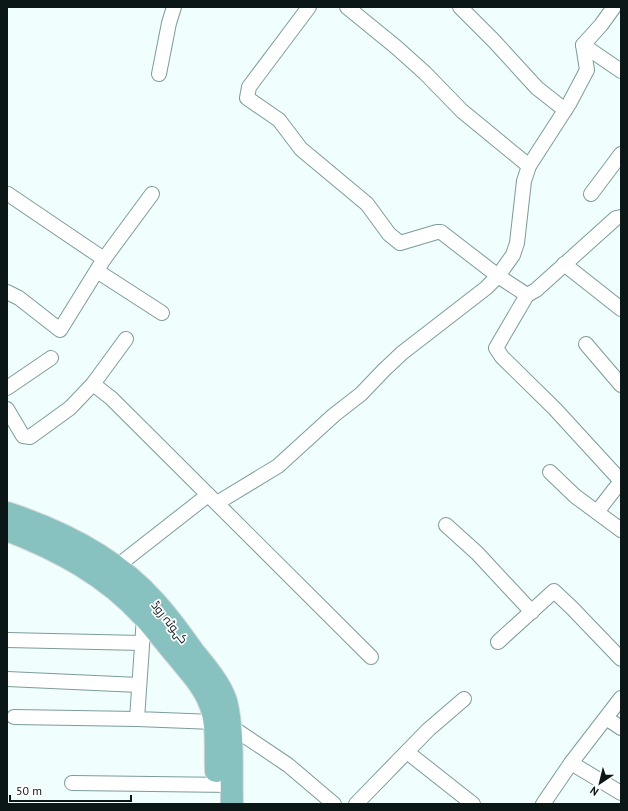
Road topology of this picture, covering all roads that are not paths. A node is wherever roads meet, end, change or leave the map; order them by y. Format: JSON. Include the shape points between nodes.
{"nodes":[{"id":1,"x":174,"y":7,"type":"edge"},
{"id":2,"x":309,"y":7,"type":"edge"},
{"id":3,"x":347,"y":7,"type":"edge"},
{"id":4,"x":460,"y":7,"type":"edge"},
{"id":5,"x":614,"y":7,"type":"edge"},
{"id":6,"x":583,"y":45,"type":"junction"},
{"id":7,"x":621,"y":71,"type":"edge"},
{"id":8,"x":159,"y":74,"type":"dead end"},
{"id":9,"x":565,"y":110,"type":"junction"},
{"id":10,"x":621,"y":154,"type":"edge"},
{"id":11,"x":528,"y":166,"type":"junction"},
{"id":12,"x":152,"y":194,"type":"dead end"},
{"id":13,"x":591,"y":194,"type":"dead end"},
{"id":14,"x":7,"y":195,"type":"edge"},
{"id":15,"x":621,"y":218,"type":"edge"},
{"id":16,"x":564,"y":264,"type":"junction"},
{"id":17,"x":100,"y":265,"type":"junction"},
{"id":18,"x":498,"y":276,"type":"junction"},
{"id":19,"x":7,"y":292,"type":"edge"},
{"id":20,"x":527,"y":295,"type":"junction"},
{"id":21,"x":621,"y":309,"type":"edge"},
{"id":22,"x":162,"y":313,"type":"dead end"},
{"id":23,"x":126,"y":339,"type":"dead end"},
{"id":24,"x":586,"y":344,"type":"dead end"},
{"id":25,"x":51,"y":358,"type":"dead end"},
{"id":26,"x":93,"y":384,"type":"junction"},
{"id":27,"x":621,"y":385,"type":"edge"},
{"id":28,"x":7,"y":388,"type":"edge"},
{"id":29,"x":7,"y":409,"type":"edge"},
{"id":30,"x":550,"y":472,"type":"dead end"},
{"id":31,"x":621,"y":481,"type":"edge"},
{"id":32,"x":212,"y":499,"type":"junction"},
{"id":33,"x":597,"y":512,"type":"junction"},
{"id":34,"x":7,"y":514,"type":"edge"},
{"id":35,"x":446,"y":525,"type":"dead end"},
{"id":36,"x":7,"y":530,"type":"edge"},
{"id":37,"x":621,"y":530,"type":"edge"},
{"id":38,"x":116,"y":567,"type":"junction"},
{"id":39,"x":532,"y":612,"type":"junction"},
{"id":40,"x":144,"y":617,"type":"junction"},
{"id":41,"x":7,"y":640,"type":"edge"},
{"id":42,"x":498,"y":642,"type":"dead end"},
{"id":43,"x":142,"y":643,"type":"junction"},
{"id":44,"x":371,"y":656,"type":"dead end"},
{"id":45,"x":621,"y":659,"type":"edge"},
{"id":46,"x":7,"y":679,"type":"edge"},
{"id":47,"x":139,"y":685,"type":"junction"},
{"id":48,"x":621,"y":698,"type":"edge"},
{"id":49,"x":464,"y":699,"type":"dead end"},
{"id":50,"x":14,"y":717,"type":"dead end"},
{"id":51,"x":606,"y":718,"type":"junction"},
{"id":52,"x":137,"y":719,"type":"junction"},
{"id":53,"x":222,"y":724,"type":"junction"},
{"id":54,"x":621,"y":728,"type":"edge"},
{"id":55,"x":407,"y":752,"type":"junction"},
{"id":56,"x":571,"y":763,"type":"junction"},
{"id":57,"x":72,"y":783,"type":"dead end"},
{"id":58,"x":621,"y":793,"type":"edge"},
{"id":59,"x":224,"y":794,"type":"edge"},
{"id":60,"x":334,"y":804,"type":"edge"},
{"id":61,"x":356,"y":804,"type":"edge"},
{"id":62,"x":473,"y":804,"type":"edge"},
{"id":63,"x":543,"y":804,"type":"edge"}],
"edges":[{"from":1,"to":8,"type":"street"},
{"from":2,"to":18,"type":"street","via":[[249,88],[247,98],[280,120],[301,149],[367,204],[389,234],[400,243],[441,232]]},
{"from":3,"to":11,"type":"street","via":[[425,73],[462,112]]},
{"from":4,"to":9,"type":"street","via":[[536,88]]},
{"from":5,"to":6,"type":"street"},
{"from":6,"to":7,"type":"street"},
{"from":6,"to":9,"type":"street","via":[[587,70]]},
{"from":9,"to":11,"type":"street"},
{"from":10,"to":13,"type":"street"},
{"from":11,"to":18,"type":"street","via":[[517,243],[513,255]]},
{"from":12,"to":17,"type":"street"},
{"from":14,"to":17,"type":"street"},
{"from":15,"to":16,"type":"street","via":[[616,218]]},
{"from":16,"to":20,"type":"street"},
{"from":16,"to":21,"type":"street"},
{"from":17,"to":19,"type":"street","via":[[60,330],[19,298]]},
{"from":17,"to":22,"type":"street"},
{"from":18,"to":20,"type":"street"},
{"from":18,"to":32,"type":"street","via":[[402,353],[362,394],[334,415],[278,466]]},
{"from":20,"to":31,"type":"street","via":[[496,348]]},
{"from":23,"to":26,"type":"street"},
{"from":24,"to":27,"type":"street"},
{"from":25,"to":28,"type":"street"},
{"from":26,"to":29,"type":"street","via":[[70,408],[30,437],[23,436]]},
{"from":26,"to":32,"type":"street","via":[[111,398]]},
{"from":30,"to":33,"type":"street","via":[[575,496]]},
{"from":31,"to":33,"type":"street"},
{"from":32,"to":38,"type":"street"},
{"from":32,"to":44,"type":"street"},
{"from":33,"to":37,"type":"street"},
{"from":34,"to":38,"type":"main road","name":"کہوٹہ روڈ","via":[[45,526]]},
{"from":35,"to":39,"type":"street","via":[[477,553]]},
{"from":36,"to":40,"type":"main road","name":"کہوٹہ روڈ","via":[[43,545],[88,570],[127,600]]},
{"from":38,"to":53,"type":"main road","name":"کہوٹہ روڈ","via":[[153,600],[212,676],[225,700]]},
{"from":39,"to":42,"type":"street"},
{"from":39,"to":45,"type":"street","via":[[554,591]]},
{"from":40,"to":43,"type":"street"},
{"from":40,"to":53,"type":"main road","name":"کہوٹہ روڈ","via":[[198,682]]},
{"from":41,"to":43,"type":"street"},
{"from":43,"to":47,"type":"street"},
{"from":46,"to":47,"type":"street"},
{"from":47,"to":52,"type":"street"},
{"from":48,"to":51,"type":"street"},
{"from":49,"to":55,"type":"street"},
{"from":50,"to":52,"type":"street"},
{"from":51,"to":54,"type":"street"},
{"from":51,"to":56,"type":"street"},
{"from":52,"to":53,"type":"street"},
{"from":53,"to":59,"type":"main road","name":"کہوٹہ روڈ"},
{"from":53,"to":60,"type":"street","via":[[288,765]]},
{"from":55,"to":61,"type":"street"},
{"from":55,"to":62,"type":"street"},
{"from":56,"to":58,"type":"street"},
{"from":56,"to":63,"type":"street"},
{"from":57,"to":59,"type":"street"}]}
